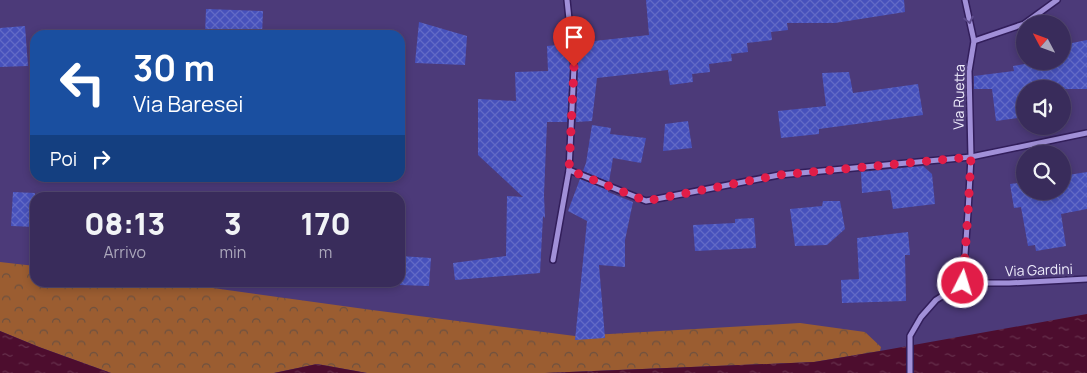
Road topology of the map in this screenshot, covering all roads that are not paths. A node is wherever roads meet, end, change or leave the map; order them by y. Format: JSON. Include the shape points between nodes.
{"nodes":[{"id":1,"x":567,"y":0,"type":"edge"},
{"id":2,"x":964,"y":0,"type":"edge"},
{"id":3,"x":1057,"y":0,"type":"edge"},
{"id":4,"x":974,"y":41,"type":"junction"},
{"id":5,"x":1087,"y":133,"type":"edge"},
{"id":6,"x":971,"y":157,"type":"junction"},
{"id":7,"x":569,"y":170,"type":"junction"},
{"id":8,"x":553,"y":260,"type":"dead end"},
{"id":9,"x":1087,"y":279,"type":"edge"},
{"id":10,"x":963,"y":283,"type":"junction"},
{"id":11,"x":910,"y":373,"type":"edge"}],
"edges":[{"from":1,"to":7,"type":"street","via":[[574,67]]},
{"from":2,"to":4,"type":"street","one_way":true},
{"from":3,"to":4,"type":"street","via":[[1024,24]]},
{"from":4,"to":6,"type":"street","name":"Via Ruetta","via":[[969,71]]},
{"from":5,"to":6,"type":"street"},
{"from":6,"to":7,"type":"street","via":[[779,175],[646,201]]},
{"from":6,"to":10,"type":"street","name":"Via Ruetta"},
{"from":7,"to":8,"type":"street"},
{"from":9,"to":10,"type":"street","name":"Via Gardini"},
{"from":10,"to":11,"type":"street","via":[[936,300],[921,317],[910,336]]}]}
